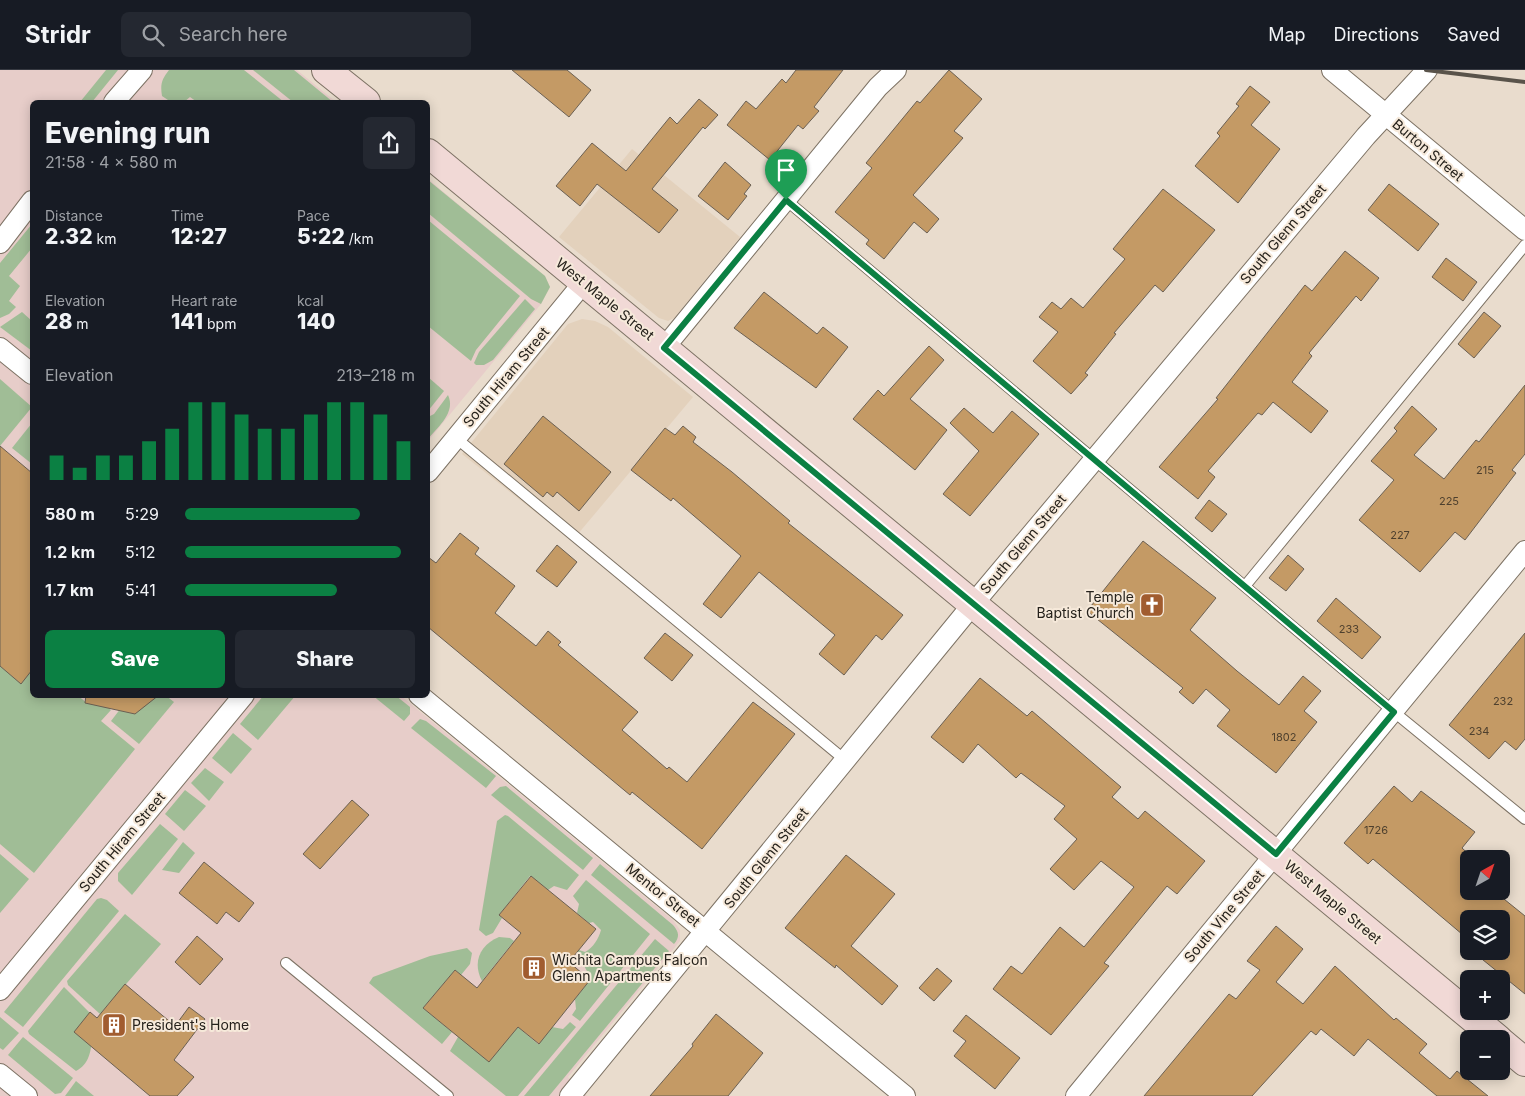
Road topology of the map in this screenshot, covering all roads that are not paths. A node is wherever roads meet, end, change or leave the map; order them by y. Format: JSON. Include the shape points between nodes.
{"nodes":[{"id":1,"x":142,"y":70,"type":"edge"},
{"id":2,"x":326,"y":70,"type":"edge"},
{"id":3,"x":896,"y":70,"type":"edge"},
{"id":4,"x":1332,"y":70,"type":"edge"},
{"id":5,"x":1427,"y":70,"type":"edge"},
{"id":6,"x":116,"y":100,"type":"edge"},
{"id":7,"x":364,"y":100,"type":"edge"},
{"id":8,"x":1384,"y":114,"type":"junction"},
{"id":9,"x":430,"y":155,"type":"edge"},
{"id":10,"x":786,"y":200,"type":"junction"},
{"id":11,"x":30,"y":204,"type":"edge"},
{"id":12,"x":1525,"y":230,"type":"edge"},
{"id":13,"x":0,"y":243,"type":"edge"},
{"id":14,"x":1525,"y":244,"type":"edge"},
{"id":15,"x":584,"y":282,"type":"junction"},
{"id":16,"x":0,"y":348,"type":"edge"},
{"id":17,"x":664,"y":348,"type":"junction"},
{"id":18,"x":30,"y":372,"type":"edge"},
{"id":19,"x":456,"y":438,"type":"junction"},
{"id":20,"x":1094,"y":459,"type":"junction"},
{"id":21,"x":430,"y":470,"type":"edge"},
{"id":22,"x":1525,"y":551,"type":"edge"},
{"id":23,"x":1245,"y":586,"type":"junction"},
{"id":24,"x":973,"y":604,"type":"junction"},
{"id":25,"x":242,"y":698,"type":"edge"},
{"id":26,"x":423,"y":698,"type":"edge"},
{"id":27,"x":1394,"y":712,"type":"junction"},
{"id":28,"x":845,"y":760,"type":"junction"},
{"id":29,"x":1525,"y":819,"type":"edge"},
{"id":30,"x":1276,"y":854,"type":"junction"},
{"id":31,"x":706,"y":931,"type":"junction"},
{"id":32,"x":286,"y":963,"type":"dead end"},
{"id":33,"x":0,"y":990,"type":"edge"},
{"id":34,"x":1487,"y":1030,"type":"edge"},
{"id":35,"x":1510,"y":1050,"type":"edge"},
{"id":36,"x":1525,"y":1062,"type":"edge"},
{"id":37,"x":0,"y":1074,"type":"edge"},
{"id":38,"x":27,"y":1096,"type":"edge"},
{"id":39,"x":448,"y":1096,"type":"edge"},
{"id":40,"x":570,"y":1096,"type":"edge"},
{"id":41,"x":906,"y":1096,"type":"edge"},
{"id":42,"x":1076,"y":1096,"type":"edge"}],
"edges":[{"from":1,"to":6,"type":"street"},
{"from":2,"to":7,"type":"street"},
{"from":3,"to":10,"type":"street","via":[[878,87]]},
{"from":4,"to":8,"type":"street","name":"Burton Street"},
{"from":5,"to":8,"type":"street","name":"South Glenn Street"},
{"from":8,"to":12,"type":"street","name":"Burton Street"},
{"from":8,"to":20,"type":"street","name":"South Glenn Street"},
{"from":9,"to":15,"type":"street","name":"West Maple Street"},
{"from":10,"to":17,"type":"street"},
{"from":10,"to":20,"type":"lane"},
{"from":11,"to":13,"type":"street"},
{"from":14,"to":23,"type":"lane"},
{"from":15,"to":17,"type":"street","name":"West Maple Street"},
{"from":15,"to":19,"type":"street","name":"South Hiram Street"},
{"from":16,"to":18,"type":"street"},
{"from":17,"to":24,"type":"street","name":"West Maple Street"},
{"from":19,"to":21,"type":"street","name":"South Hiram Street"},
{"from":19,"to":28,"type":"lane"},
{"from":20,"to":23,"type":"lane"},
{"from":20,"to":24,"type":"street","name":"South Glenn Street"},
{"from":22,"to":27,"type":"street","name":"South Vine Street"},
{"from":23,"to":27,"type":"lane"},
{"from":24,"to":28,"type":"street","name":"South Glenn Street"},
{"from":24,"to":30,"type":"street","name":"West Maple Street"},
{"from":25,"to":33,"type":"street","name":"South Hiram Street"},
{"from":26,"to":31,"type":"street","name":"Mentor Street"},
{"from":27,"to":29,"type":"lane"},
{"from":27,"to":30,"type":"street","name":"South Vine Street"},
{"from":28,"to":31,"type":"street","name":"South Glenn Street"},
{"from":30,"to":34,"type":"street","name":"West Maple Street"},
{"from":30,"to":42,"type":"street","name":"South Vine Street"},
{"from":31,"to":40,"type":"street","name":"South Glenn Street"},
{"from":31,"to":41,"type":"street","name":"Mentor Street"},
{"from":32,"to":39,"type":"lane"},
{"from":35,"to":36,"type":"street"},
{"from":37,"to":38,"type":"street"}]}
